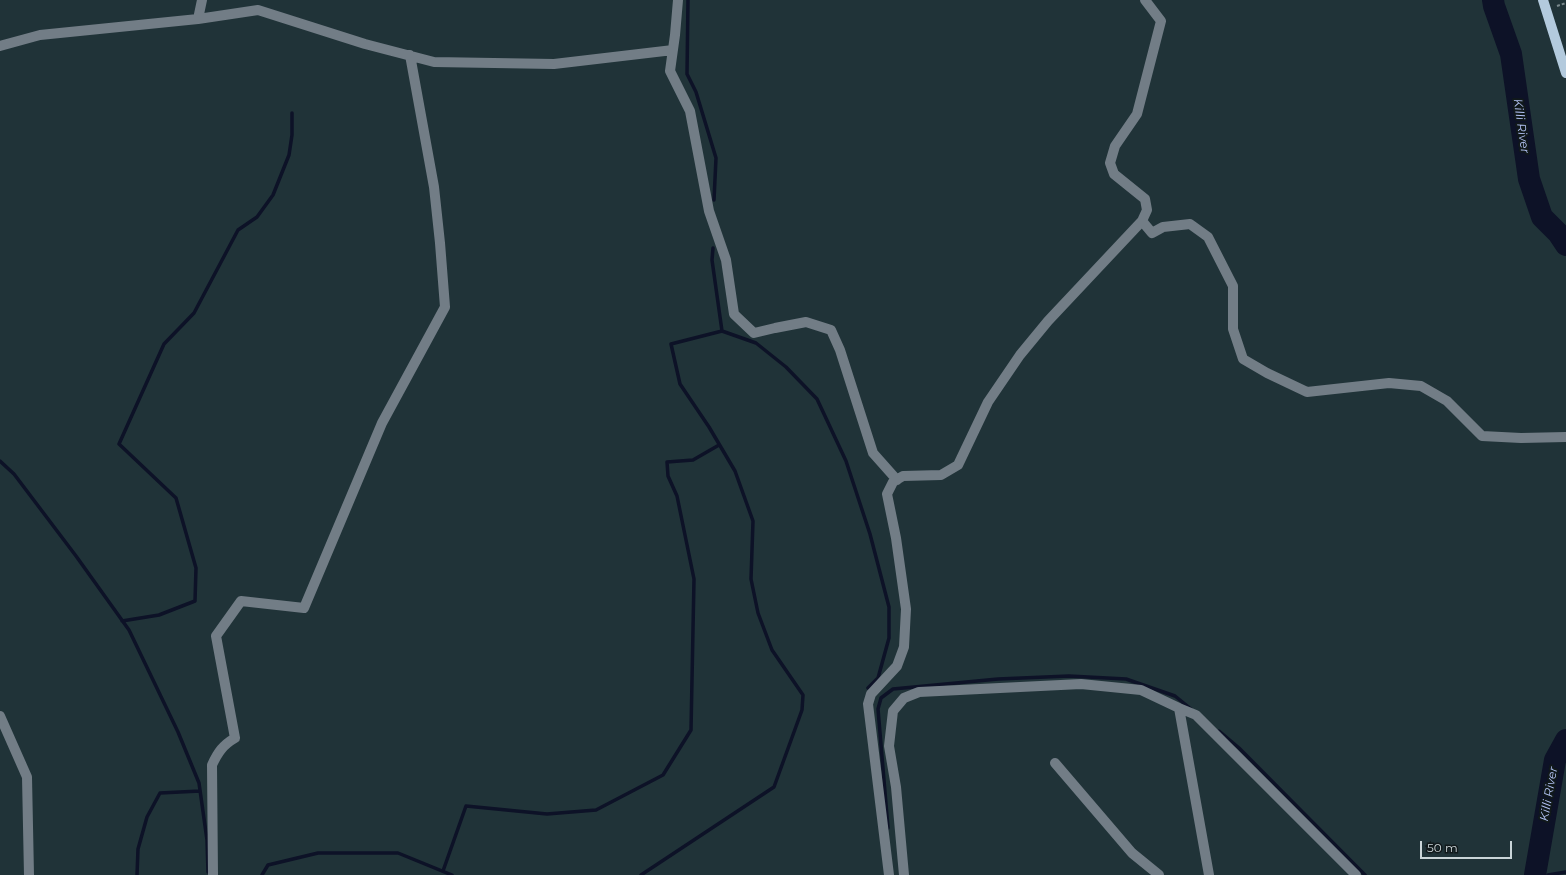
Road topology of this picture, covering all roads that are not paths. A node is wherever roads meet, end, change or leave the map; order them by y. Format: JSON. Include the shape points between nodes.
{"nodes":[{"id":1,"x":202,"y":0,"type":"edge"},
{"id":2,"x":678,"y":0,"type":"edge"},
{"id":3,"x":1145,"y":0,"type":"edge"},
{"id":4,"x":1543,"y":0,"type":"edge"},
{"id":5,"x":198,"y":19,"type":"junction"},
{"id":6,"x":0,"y":46,"type":"edge"},
{"id":7,"x":673,"y":50,"type":"junction"},
{"id":8,"x":410,"y":55,"type":"junction"},
{"id":9,"x":1566,"y":73,"type":"edge"},
{"id":10,"x":1142,"y":221,"type":"junction"},
{"id":11,"x":1566,"y":437,"type":"edge"},
{"id":12,"x":897,"y":480,"type":"junction"},
{"id":13,"x":1178,"y":708,"type":"junction"},
{"id":14,"x":0,"y":716,"type":"edge"},
{"id":15,"x":1055,"y":763,"type":"dead end"},
{"id":16,"x":29,"y":875,"type":"edge"},
{"id":17,"x":213,"y":875,"type":"edge"},
{"id":18,"x":889,"y":875,"type":"edge"},
{"id":19,"x":904,"y":875,"type":"edge"},
{"id":20,"x":1159,"y":875,"type":"edge"},
{"id":21,"x":1209,"y":875,"type":"edge"},
{"id":22,"x":1356,"y":875,"type":"edge"}],
"edges":[{"from":1,"to":5,"type":"street"},
{"from":2,"to":7,"type":"street"},
{"from":3,"to":10,"type":"street","via":[[1161,21],[1137,114],[1115,146],[1110,163],[1114,174],[1145,199],[1147,210]]},
{"from":4,"to":9,"type":"main road"},
{"from":5,"to":6,"type":"street","via":[[40,35]]},
{"from":5,"to":8,"type":"street","via":[[258,10],[365,44]]},
{"from":7,"to":8,"type":"street","via":[[554,64],[434,62]]},
{"from":7,"to":12,"type":"street","via":[[670,71],[690,111],[709,211],[726,260],[734,314],[754,333],[806,322],[831,330],[843,357],[873,453]]},
{"from":8,"to":17,"type":"street","via":[[434,187],[445,307],[382,423],[304,608],[241,601],[216,636],[235,738],[217,753],[212,765]]},
{"from":10,"to":11,"type":"street","via":[[1152,233],[1163,227],[1190,224],[1208,237],[1233,286],[1233,328],[1243,359],[1267,373],[1307,392],[1390,383],[1421,386],[1447,401],[1482,436]]},
{"from":10,"to":12,"type":"street","via":[[1048,321],[1020,355],[988,402],[958,465],[941,475],[903,476]]},
{"from":12,"to":18,"type":"street","via":[[893,482],[887,494],[906,608],[904,647],[897,666],[872,694],[868,704]]},
{"from":13,"to":19,"type":"street","via":[[1141,690],[1081,684],[919,692],[904,698],[893,711],[889,746],[896,787]]},
{"from":13,"to":21,"type":"street"},
{"from":13,"to":22,"type":"street","via":[[1196,715]]},
{"from":14,"to":16,"type":"street","via":[[28,777]]},
{"from":15,"to":20,"type":"street","via":[[1132,853]]}]}
